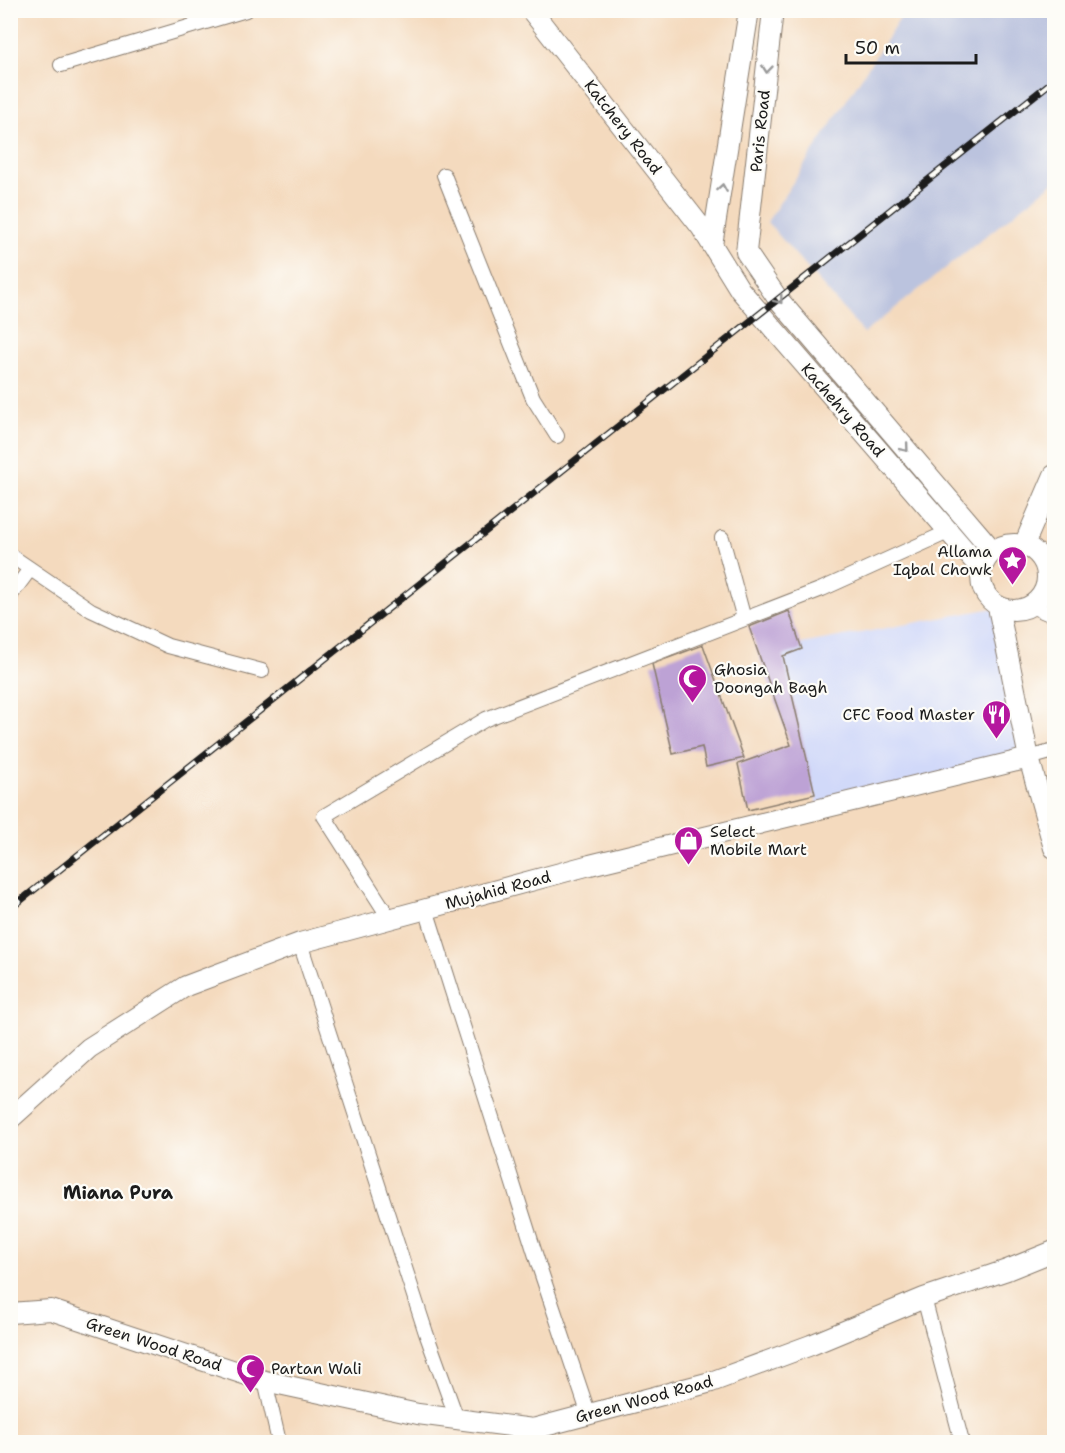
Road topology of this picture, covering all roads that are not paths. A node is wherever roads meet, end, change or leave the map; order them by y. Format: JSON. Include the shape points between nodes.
{"nodes":[{"id":1,"x":246,"y":10,"type":"edge"},
{"id":2,"x":531,"y":10,"type":"edge"},
{"id":3,"x":749,"y":10,"type":"edge"},
{"id":4,"x":773,"y":10,"type":"edge"},
{"id":5,"x":61,"y":65,"type":"dead end"},
{"id":6,"x":444,"y":175,"type":"dead end"},
{"id":7,"x":712,"y":245,"type":"junction"},
{"id":8,"x":746,"y":252,"type":"joint"},
{"id":9,"x":557,"y":436,"type":"dead end"},
{"id":10,"x":1054,"y":475,"type":"edge"},
{"id":11,"x":948,"y":532,"type":"junction"},
{"id":12,"x":722,"y":538,"type":"dead end"},
{"id":13,"x":1024,"y":545,"type":"junction"},
{"id":14,"x":1054,"y":545,"type":"edge"},
{"id":15,"x":993,"y":552,"type":"junction"},
{"id":16,"x":10,"y":555,"type":"edge"},
{"id":17,"x":1045,"y":565,"type":"junction"},
{"id":18,"x":30,"y":569,"type":"junction"},
{"id":19,"x":982,"y":570,"type":"junction"},
{"id":20,"x":10,"y":596,"type":"edge"},
{"id":21,"x":998,"y":606,"type":"junction"},
{"id":22,"x":1031,"y":606,"type":"junction"},
{"id":23,"x":1054,"y":616,"type":"edge"},
{"id":24,"x":744,"y":620,"type":"junction"},
{"id":25,"x":262,"y":670,"type":"dead end"},
{"id":26,"x":1054,"y":751,"type":"edge"},
{"id":27,"x":1029,"y":758,"type":"junction"},
{"id":28,"x":1054,"y":848,"type":"edge"},
{"id":29,"x":426,"y":909,"type":"junction"},
{"id":30,"x":390,"y":919,"type":"junction"},
{"id":31,"x":300,"y":943,"type":"junction"},
{"id":32,"x":10,"y":1119,"type":"edge"},
{"id":33,"x":1054,"y":1251,"type":"edge"},
{"id":34,"x":924,"y":1298,"type":"junction"},
{"id":35,"x":10,"y":1313,"type":"edge"},
{"id":36,"x":265,"y":1381,"type":"junction"},
{"id":37,"x":589,"y":1414,"type":"junction"},
{"id":38,"x":457,"y":1419,"type":"junction"},
{"id":39,"x":532,"y":1436,"type":"edge"},
{"id":40,"x":279,"y":1443,"type":"edge"},
{"id":41,"x":962,"y":1443,"type":"edge"}],
"edges":[{"from":1,"to":5,"type":"street"},
{"from":2,"to":7,"type":"street","name":"Katchery Road","via":[[702,227]]},
{"from":7,"to":3,"type":"street","name":"Paris Road","one_way":true},
{"from":4,"to":8,"type":"street","name":"Paris Road","one_way":true},
{"from":6,"to":9,"type":"street","via":[[533,398]]},
{"from":7,"to":11,"type":"street","name":"Kachehry Road","via":[[740,291]]},
{"from":8,"to":15,"type":"street","name":"Kachehry Road","one_way":true,"via":[[778,299]]},
{"from":10,"to":13,"type":"street"},
{"from":11,"to":19,"type":"street","name":"Kachehry Road"},
{"from":11,"to":24,"type":"street"},
{"from":12,"to":24,"type":"street"},
{"from":13,"to":15,"type":"street","via":[[1002,546]]},
{"from":13,"to":17,"type":"street","via":[[1034,550]]},
{"from":14,"to":17,"type":"street"},
{"from":15,"to":19,"type":"street"},
{"from":16,"to":18,"type":"street"},
{"from":17,"to":22,"type":"street","via":[[1046,590]]},
{"from":18,"to":20,"type":"street"},
{"from":18,"to":25,"type":"street","via":[[91,610],[168,646]]},
{"from":19,"to":21,"type":"street","via":[[984,591]]},
{"from":21,"to":22,"type":"street","via":[[1020,610]]},
{"from":21,"to":27,"type":"street"},
{"from":22,"to":23,"type":"street"},
{"from":24,"to":30,"type":"street","via":[[486,718],[324,816]]},
{"from":26,"to":27,"type":"street"},
{"from":27,"to":28,"type":"street"},
{"from":27,"to":29,"type":"street","name":"Mujahid Road"},
{"from":29,"to":30,"type":"street","name":"Mujahid Road"},
{"from":29,"to":37,"type":"street"},
{"from":30,"to":31,"type":"street","name":"Mujahid Road"},
{"from":31,"to":32,"type":"street","name":"Mujahid Road","via":[[186,986],[89,1048]]},
{"from":31,"to":38,"type":"street"},
{"from":33,"to":34,"type":"street","name":"Green Wood Road"},
{"from":34,"to":37,"type":"street","name":"Green Wood Road","via":[[711,1382]]},
{"from":34,"to":41,"type":"street"},
{"from":35,"to":36,"type":"street","name":"Green Wood Road","via":[[51,1310]]},
{"from":36,"to":38,"type":"street","name":"Green Wood Road"},
{"from":36,"to":40,"type":"street"},
{"from":37,"to":39,"type":"street","name":"Green Wood Road"},
{"from":38,"to":39,"type":"street","name":"Green Wood Road"}]}
